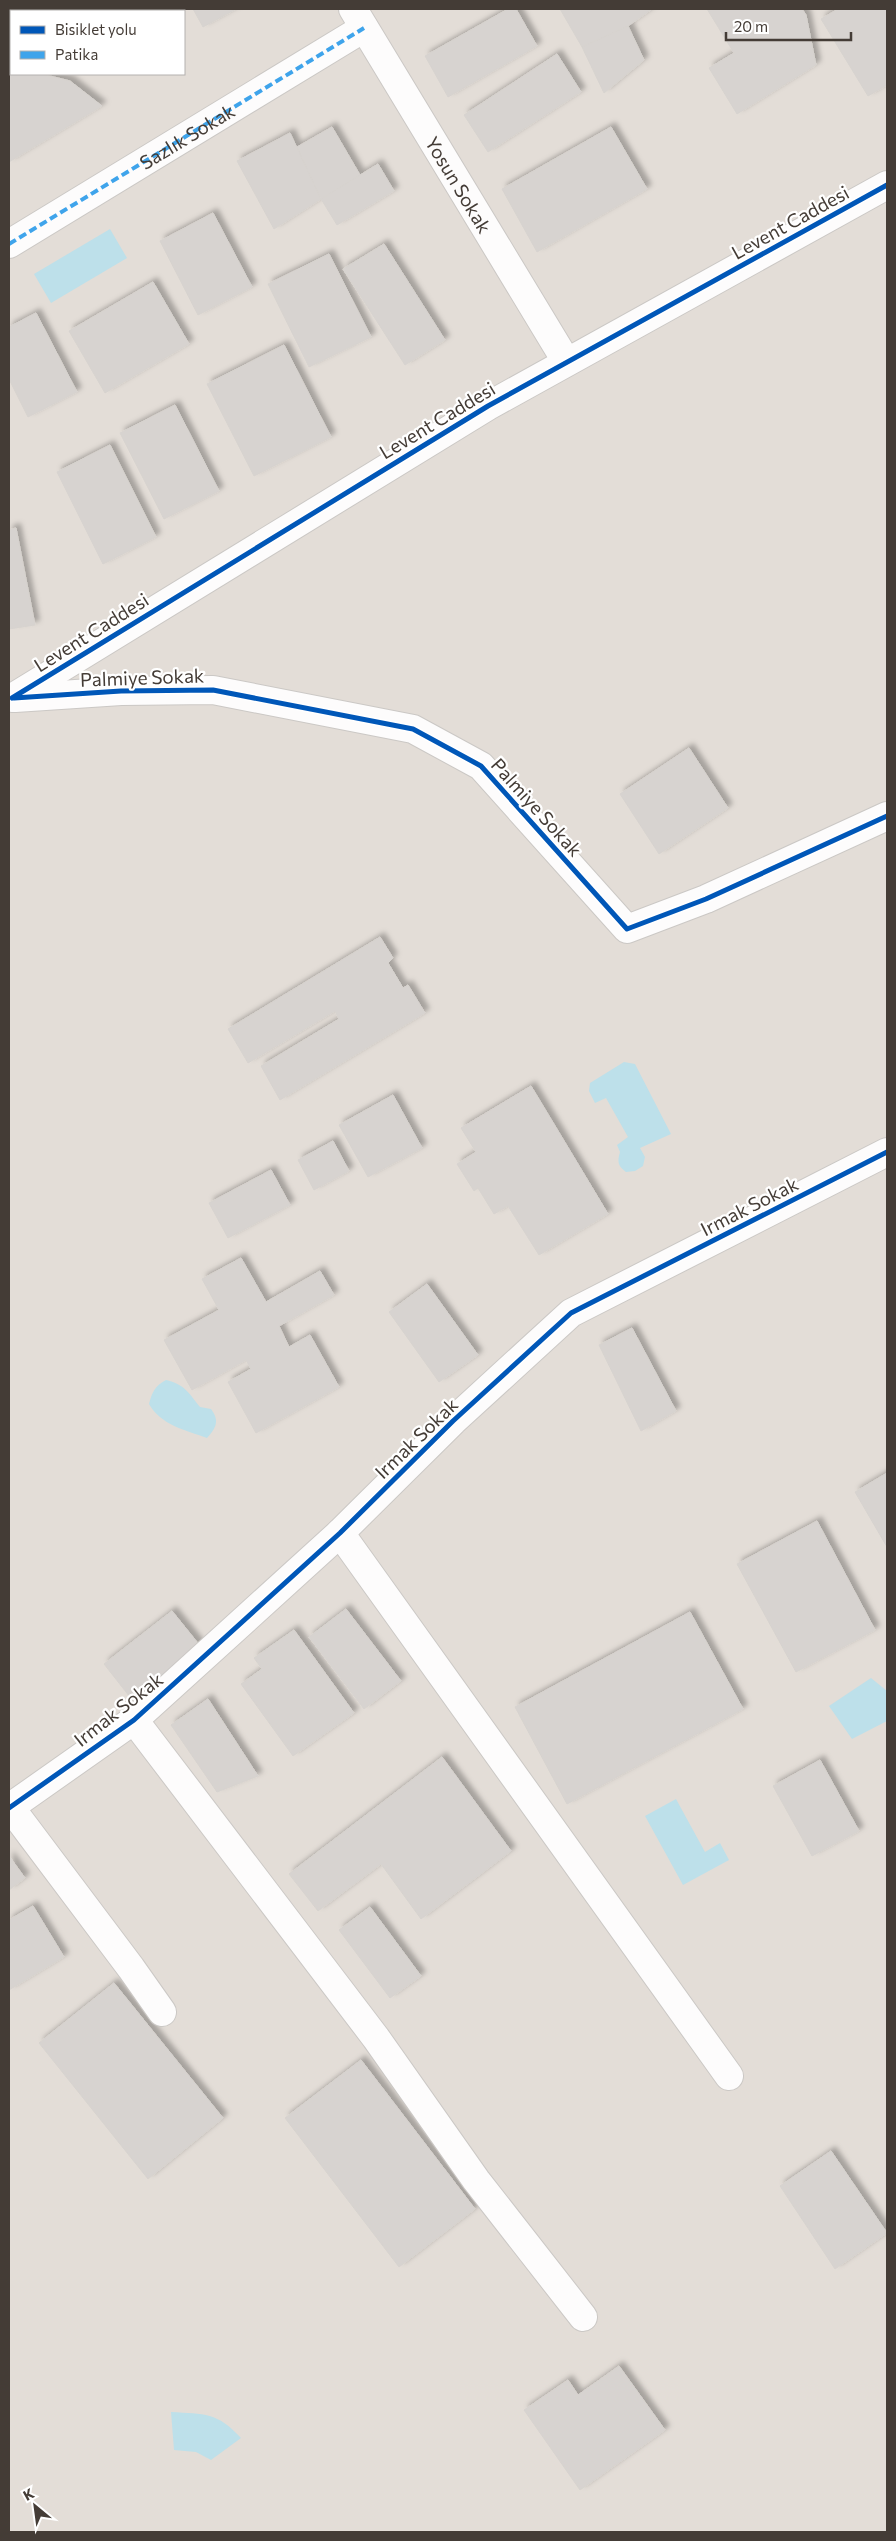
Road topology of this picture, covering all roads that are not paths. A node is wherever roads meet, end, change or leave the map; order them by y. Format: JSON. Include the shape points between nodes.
{"nodes":[{"id":1,"x":358,"y":18,"type":"edge"},
{"id":2,"x":887,"y":185,"type":"edge"},
{"id":3,"x":9,"y":244,"type":"edge"},
{"id":4,"x":566,"y":361,"type":"junction"},
{"id":5,"x":10,"y":698,"type":"edge"},
{"id":6,"x":887,"y":816,"type":"edge"},
{"id":7,"x":887,"y":1152,"type":"edge"},
{"id":8,"x":340,"y":1533,"type":"junction"},
{"id":9,"x":134,"y":1720,"type":"junction"},
{"id":10,"x":10,"y":1808,"type":"edge"},
{"id":11,"x":162,"y":2012,"type":"dead end"},
{"id":12,"x":729,"y":2076,"type":"dead end"},
{"id":13,"x":583,"y":2316,"type":"dead end"}],
"edges":[{"from":1,"to":3,"type":"street","name":"Sazlık Sokak"},
{"from":1,"to":4,"type":"street","name":"Yosun Sokak"},
{"from":2,"to":4,"type":"street","name":"Levent Caddesi"},
{"from":4,"to":5,"type":"street","name":"Levent Caddesi"},
{"from":5,"to":6,"type":"street","name":"Palmiye Sokak","via":[[121,691],[212,690],[413,729],[481,766],[628,929],[706,899]]},
{"from":7,"to":8,"type":"street","name":"Irmak Sokak","via":[[571,1313],[453,1421]]},
{"from":8,"to":9,"type":"street","name":"Irmak Sokak"},
{"from":8,"to":12,"type":"street"},
{"from":9,"to":10,"type":"street","name":"Irmak Sokak"},
{"from":9,"to":13,"type":"street","via":[[376,2038],[476,2180]]},
{"from":10,"to":11,"type":"street"}]}
